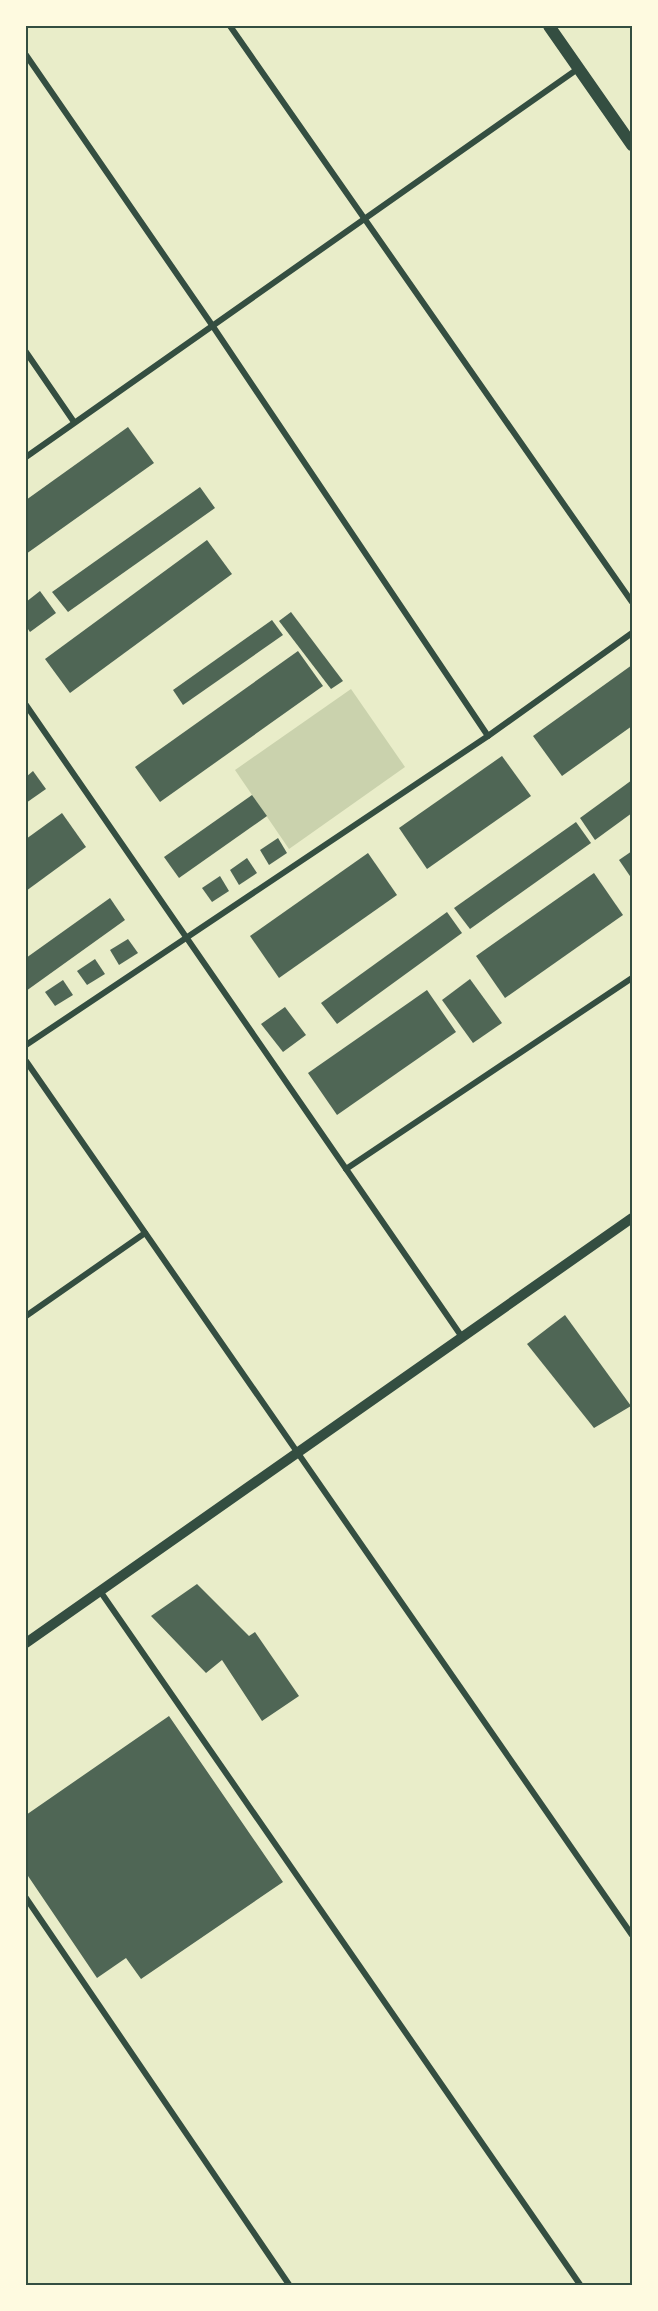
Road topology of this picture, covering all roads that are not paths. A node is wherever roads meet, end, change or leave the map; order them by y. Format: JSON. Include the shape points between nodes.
{"nodes":[{"id":1,"x":230,"y":26,"type":"edge"},
{"id":2,"x":549,"y":26,"type":"edge"},
{"id":3,"x":26,"y":55,"type":"edge"},
{"id":4,"x":579,"y":68,"type":"junction"},
{"id":5,"x":633,"y":145,"type":"edge"},
{"id":6,"x":363,"y":218,"type":"junction"},
{"id":7,"x":212,"y":325,"type":"junction"},
{"id":8,"x":26,"y":352,"type":"edge"},
{"id":9,"x":74,"y":423,"type":"junction"},
{"id":10,"x":26,"y":457,"type":"edge"},
{"id":11,"x":633,"y":602,"type":"edge"},
{"id":12,"x":633,"y":633,"type":"edge"},
{"id":13,"x":26,"y":705,"type":"edge"},
{"id":14,"x":488,"y":736,"type":"junction"},
{"id":15,"x":186,"y":938,"type":"junction"},
{"id":16,"x":633,"y":978,"type":"edge"},
{"id":17,"x":26,"y":1045,"type":"edge"},
{"id":18,"x":26,"y":1061,"type":"edge"},
{"id":19,"x":346,"y":1169,"type":"junction"},
{"id":20,"x":633,"y":1218,"type":"edge"},
{"id":21,"x":145,"y":1233,"type":"junction"},
{"id":22,"x":26,"y":1316,"type":"edge"},
{"id":23,"x":462,"y":1337,"type":"junction"},
{"id":24,"x":297,"y":1452,"type":"junction"},
{"id":25,"x":100,"y":1591,"type":"junction"},
{"id":26,"x":26,"y":1643,"type":"edge"},
{"id":27,"x":26,"y":1898,"type":"edge"},
{"id":28,"x":633,"y":1935,"type":"edge"},
{"id":29,"x":290,"y":2286,"type":"edge"},
{"id":30,"x":581,"y":2286,"type":"edge"}],
"edges":[{"from":1,"to":6,"type":"street"},
{"from":2,"to":4,"type":"main road"},
{"from":3,"to":7,"type":"street"},
{"from":4,"to":5,"type":"main road"},
{"from":4,"to":6,"type":"street"},
{"from":6,"to":7,"type":"street"},
{"from":6,"to":11,"type":"street"},
{"from":7,"to":9,"type":"street"},
{"from":7,"to":14,"type":"street"},
{"from":8,"to":9,"type":"street"},
{"from":9,"to":10,"type":"street"},
{"from":12,"to":14,"type":"street"},
{"from":13,"to":15,"type":"street"},
{"from":14,"to":15,"type":"street"},
{"from":15,"to":17,"type":"street"},
{"from":15,"to":19,"type":"street"},
{"from":16,"to":19,"type":"street"},
{"from":18,"to":21,"type":"street"},
{"from":19,"to":23,"type":"street"},
{"from":20,"to":23,"type":"street"},
{"from":21,"to":22,"type":"street"},
{"from":21,"to":24,"type":"street"},
{"from":23,"to":24,"type":"street"},
{"from":24,"to":25,"type":"street"},
{"from":24,"to":28,"type":"street"},
{"from":25,"to":26,"type":"street"},
{"from":25,"to":30,"type":"street"},
{"from":27,"to":29,"type":"street"}]}
